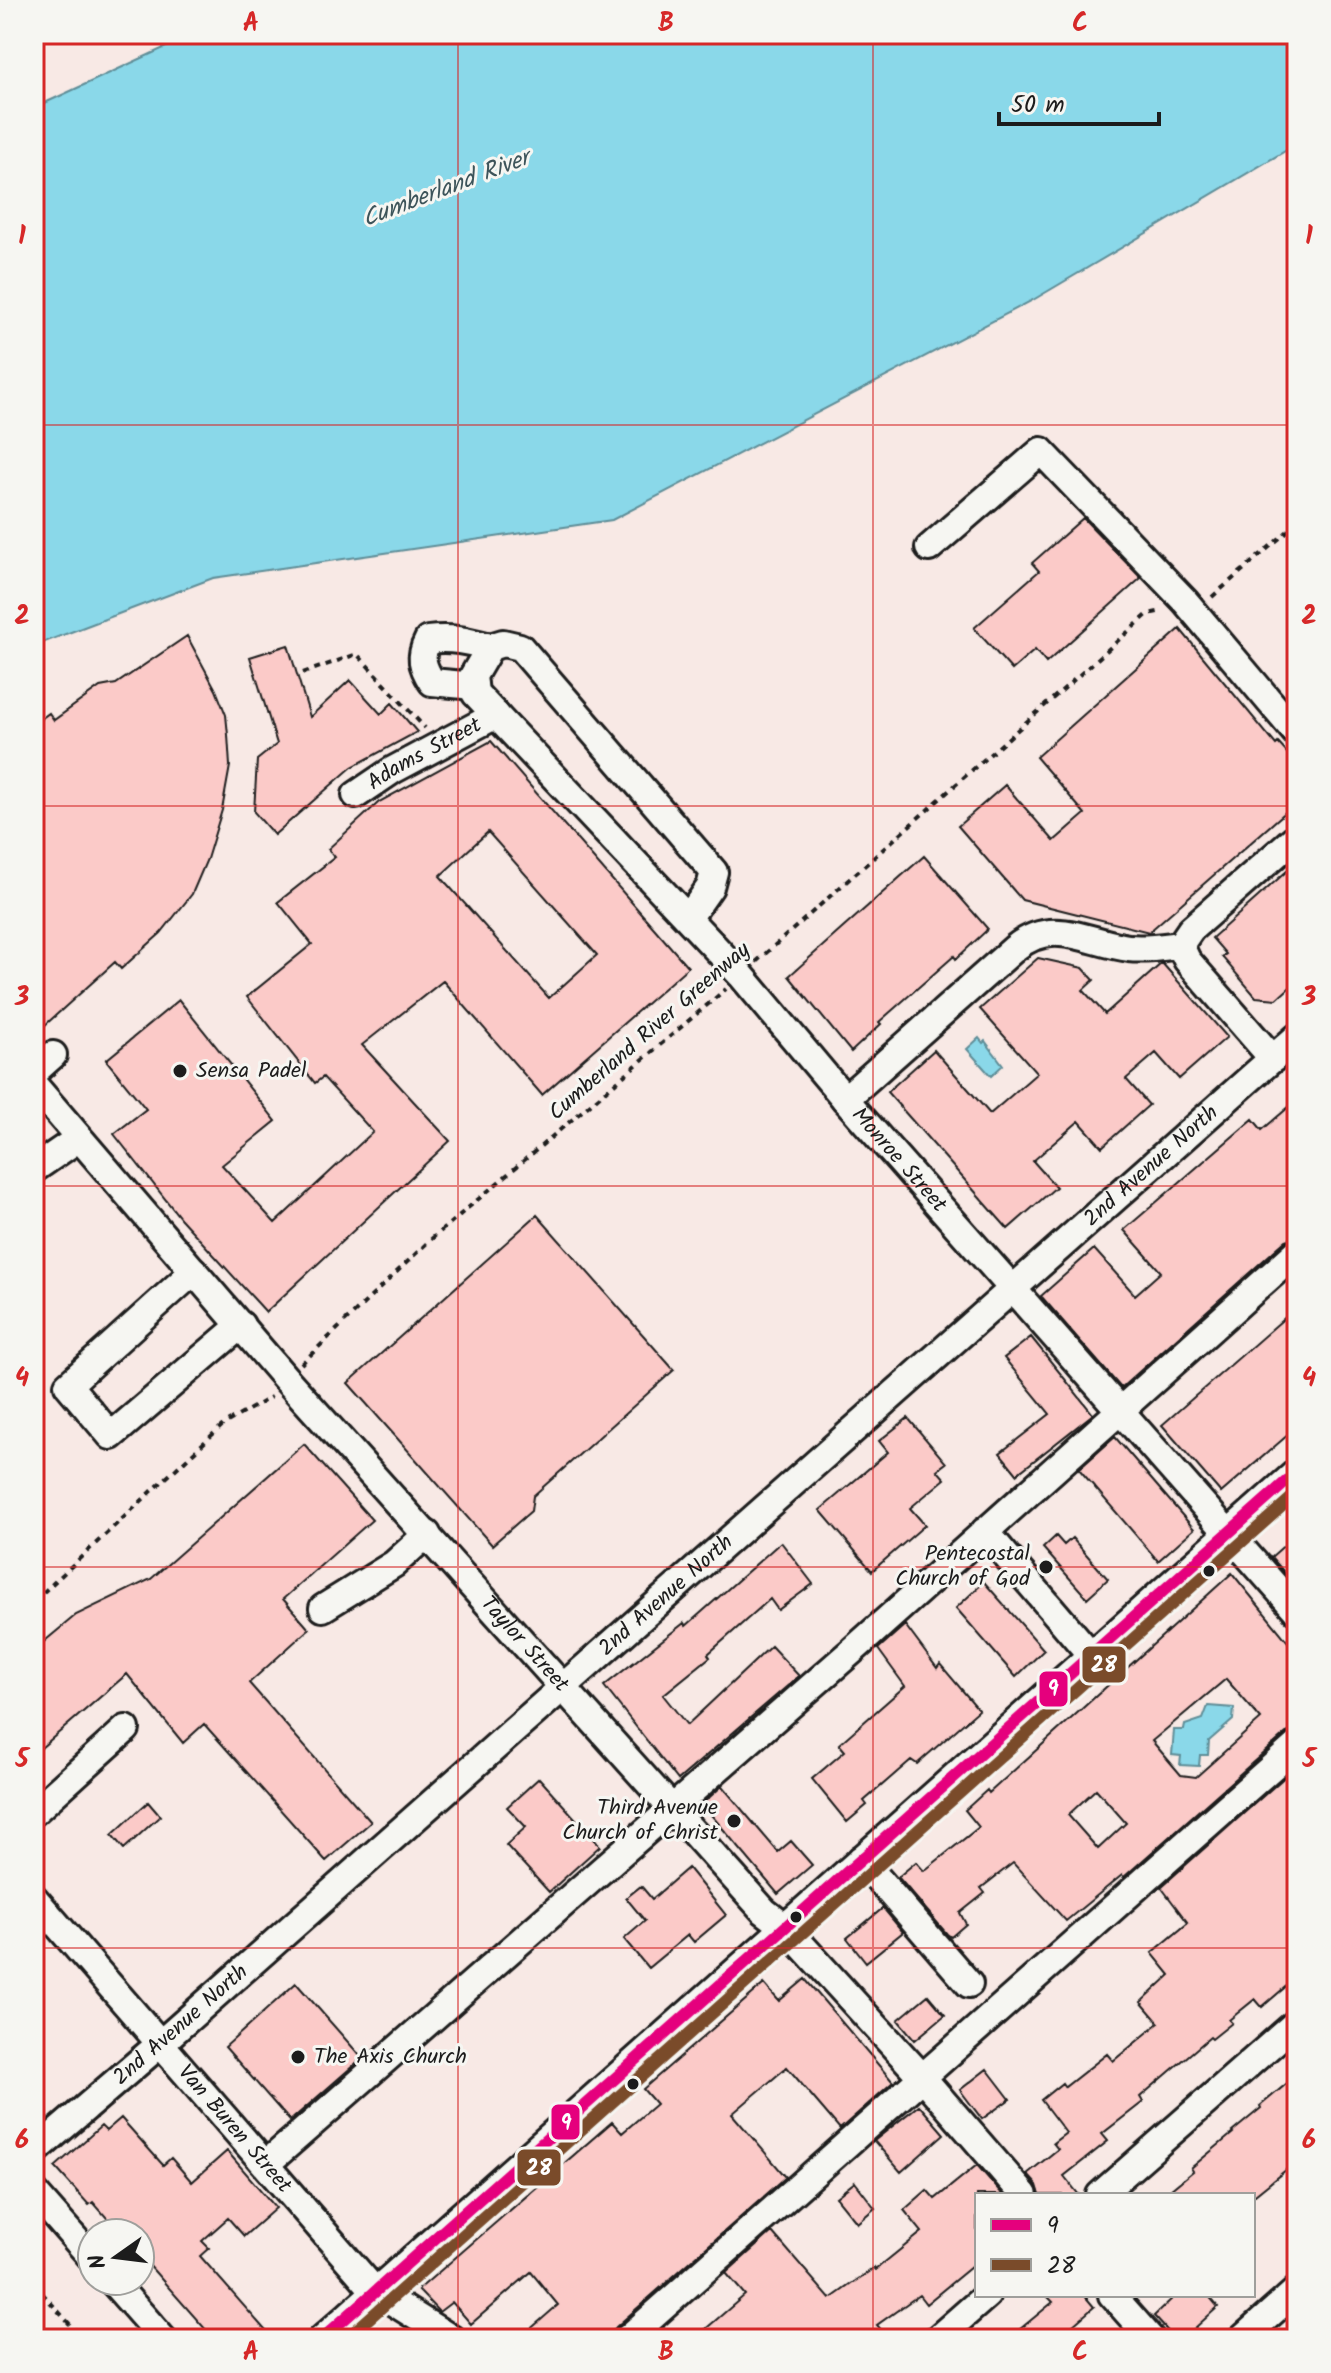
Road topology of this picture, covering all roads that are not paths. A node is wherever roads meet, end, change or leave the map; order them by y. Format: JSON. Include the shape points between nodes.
{"nodes":[{"id":1,"x":929,"y":548,"type":"dead end"},
{"id":2,"x":490,"y":647,"type":"junction"},
{"id":3,"x":474,"y":686,"type":"junction"},
{"id":4,"x":496,"y":715,"type":"junction"},
{"id":5,"x":1297,"y":734,"type":"edge"},
{"id":6,"x":356,"y":795,"type":"dead end"},
{"id":7,"x":1297,"y":836,"type":"edge"},
{"id":8,"x":689,"y":917,"type":"junction"},
{"id":9,"x":1180,"y":945,"type":"junction"},
{"id":10,"x":1297,"y":1037,"type":"edge"},
{"id":11,"x":1273,"y":1059,"type":"junction"},
{"id":12,"x":34,"y":1085,"type":"edge"},
{"id":13,"x":845,"y":1099,"type":"junction"},
{"id":14,"x":79,"y":1138,"type":"junction"},
{"id":15,"x":34,"y":1169,"type":"edge"},
{"id":16,"x":1297,"y":1252,"type":"edge"},
{"id":17,"x":194,"y":1271,"type":"junction"},
{"id":18,"x":1014,"y":1289,"type":"junction"},
{"id":19,"x":241,"y":1325,"type":"junction"},
{"id":20,"x":1119,"y":1410,"type":"junction"},
{"id":21,"x":1297,"y":1472,"type":"edge"},
{"id":22,"x":985,"y":1531,"type":"junction"},
{"id":23,"x":427,"y":1534,"type":"junction"},
{"id":24,"x":1227,"y":1534,"type":"junction"},
{"id":25,"x":323,"y":1608,"type":"dead end"},
{"id":26,"x":1297,"y":1611,"type":"edge"},
{"id":27,"x":1091,"y":1655,"type":"junction"},
{"id":28,"x":564,"y":1685,"type":"junction"},
{"id":29,"x":126,"y":1729,"type":"dead end"},
{"id":30,"x":1297,"y":1745,"type":"edge"},
{"id":31,"x":673,"y":1808,"type":"junction"},
{"id":32,"x":34,"y":1812,"type":"edge"},
{"id":33,"x":861,"y":1859,"type":"junction"},
{"id":34,"x":34,"y":1898,"type":"edge"},
{"id":35,"x":785,"y":1927,"type":"junction"},
{"id":36,"x":969,"y":1984,"type":"dead end"},
{"id":37,"x":1297,"y":2022,"type":"edge"},
{"id":38,"x":161,"y":2043,"type":"junction"},
{"id":39,"x":921,"y":2076,"type":"junction"},
{"id":40,"x":34,"y":2152,"type":"edge"},
{"id":41,"x":266,"y":2164,"type":"junction"},
{"id":42,"x":34,"y":2192,"type":"edge"},
{"id":43,"x":1022,"y":2193,"type":"edge"},
{"id":44,"x":1102,"y":2193,"type":"edge"},
{"id":45,"x":76,"y":2240,"type":"edge"},
{"id":46,"x":374,"y":2290,"type":"junction"},
{"id":47,"x":1297,"y":2290,"type":"edge"},
{"id":48,"x":126,"y":2297,"type":"edge"},
{"id":49,"x":985,"y":2297,"type":"edge"},
{"id":50,"x":1114,"y":2297,"type":"edge"},
{"id":51,"x":163,"y":2339,"type":"edge"},
{"id":52,"x":322,"y":2339,"type":"edge"},
{"id":53,"x":452,"y":2339,"type":"edge"},
{"id":54,"x":627,"y":2339,"type":"edge"},
{"id":55,"x":937,"y":2339,"type":"edge"},
{"id":56,"x":1151,"y":2339,"type":"edge"},
{"id":57,"x":1242,"y":2339,"type":"edge"}],
"edges":[{"from":1,"to":5,"type":"street","via":[[1041,451],[1190,607]]},
{"from":2,"to":3,"type":"street","via":[[473,676]]},
{"from":2,"to":3,"type":"street","via":[[443,638],[428,640],[421,653],[432,682]]},
{"from":2,"to":8,"type":"street","via":[[520,647],[714,872]]},
{"from":3,"to":4,"type":"street","name":"Monroe Street"},
{"from":4,"to":6,"type":"street","name":"Adams Street"},
{"from":4,"to":8,"type":"street","name":"Monroe Street"},
{"from":7,"to":9,"type":"street","via":[[1191,929]]},
{"from":8,"to":13,"type":"street","name":"Monroe Street"},
{"from":9,"to":11,"type":"street","via":[[1187,960]]},
{"from":9,"to":13,"type":"street","via":[[1132,948],[1052,931],[1026,939]]},
{"from":10,"to":11,"type":"street","name":"2nd Avenue North"},
{"from":11,"to":18,"type":"street","name":"2nd Avenue North"},
{"from":12,"to":14,"type":"street","name":"Taylor Street"},
{"from":13,"to":18,"type":"street","name":"Monroe Street"},
{"from":14,"to":15,"type":"street"},
{"from":14,"to":17,"type":"street","name":"Taylor Street"},
{"from":16,"to":20,"type":"street"},
{"from":17,"to":19,"type":"street","name":"Taylor Street"},
{"from":17,"to":19,"type":"street","via":[[68,1385],[111,1436]]},
{"from":18,"to":20,"type":"street","name":"Monroe Street"},
{"from":18,"to":28,"type":"street","name":"2nd Avenue North"},
{"from":19,"to":23,"type":"street","name":"Taylor Street"},
{"from":20,"to":22,"type":"street"},
{"from":20,"to":24,"type":"street","name":"Monroe Street"},
{"from":21,"to":24,"type":"street"},
{"from":22,"to":27,"type":"street"},
{"from":22,"to":31,"type":"street"},
{"from":23,"to":25,"type":"street","via":[[394,1564]]},
{"from":23,"to":28,"type":"street","name":"Taylor Street"},
{"from":24,"to":26,"type":"street","name":"Monroe Street"},
{"from":24,"to":27,"type":"street"},
{"from":27,"to":33,"type":"street"},
{"from":28,"to":31,"type":"street","name":"Taylor Street"},
{"from":28,"to":38,"type":"street","name":"2nd Avenue North"},
{"from":29,"to":32,"type":"street"},
{"from":30,"to":39,"type":"street"},
{"from":31,"to":35,"type":"street","name":"Taylor Street","via":[[764,1911]]},
{"from":31,"to":41,"type":"street"},
{"from":33,"to":35,"type":"street"},
{"from":33,"to":36,"type":"street"},
{"from":34,"to":38,"type":"street","name":"Van Buren Street"},
{"from":35,"to":39,"type":"street","name":"Taylor Street"},
{"from":35,"to":46,"type":"street"},
{"from":37,"to":44,"type":"street"},
{"from":38,"to":40,"type":"street","name":"2nd Avenue North"},
{"from":38,"to":41,"type":"street","name":"Van Buren Street"},
{"from":39,"to":43,"type":"street","name":"Taylor Street"},
{"from":39,"to":54,"type":"street"},
{"from":41,"to":46,"type":"street","name":"Van Buren Street"},
{"from":42,"to":45,"type":"street"},
{"from":46,"to":52,"type":"street"},
{"from":46,"to":53,"type":"street","name":"Van Buren Street"},
{"from":47,"to":57,"type":"street"},
{"from":48,"to":51,"type":"street"},
{"from":49,"to":55,"type":"street"},
{"from":50,"to":56,"type":"street"}]}
